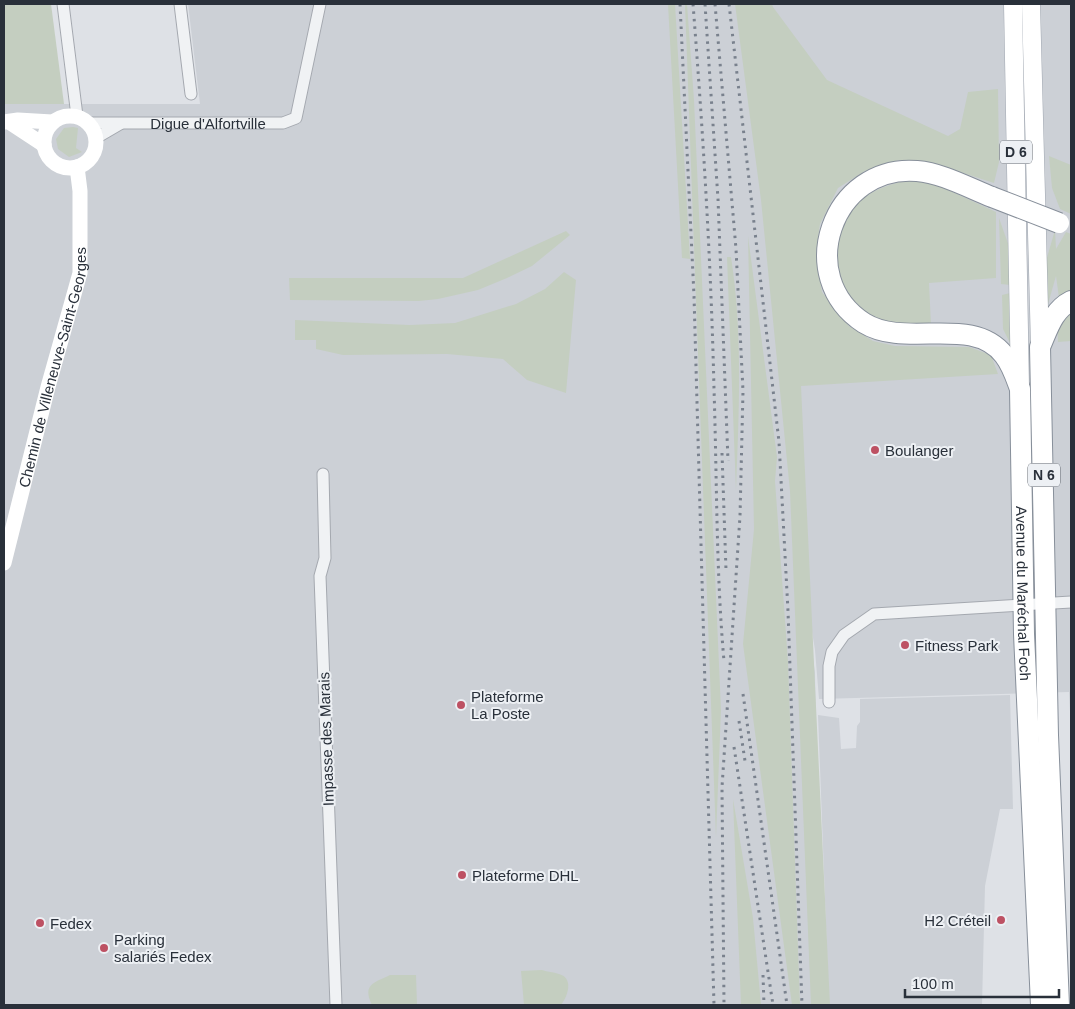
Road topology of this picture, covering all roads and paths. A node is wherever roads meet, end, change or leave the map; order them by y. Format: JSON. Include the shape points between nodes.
{"nodes":[{"id":1,"x":63,"y":4,"type":"edge"},
{"id":2,"x":180,"y":4,"type":"edge"},
{"id":3,"x":320,"y":4,"type":"edge"},
{"id":4,"x":1013,"y":4,"type":"edge"},
{"id":5,"x":1031,"y":4,"type":"edge"},
{"id":6,"x":191,"y":94,"type":"dead end"},
{"id":7,"x":83,"y":120,"type":"junction"},
{"id":8,"x":6,"y":122,"type":"edge"},
{"id":9,"x":52,"y":122,"type":"junction"},
{"id":10,"x":120,"y":124,"type":"junction"},
{"id":11,"x":96,"y":138,"type":"junction"},
{"id":12,"x":44,"y":145,"type":"junction"},
{"id":13,"x":77,"y":167,"type":"junction"},
{"id":14,"x":1065,"y":226,"type":"edge"},
{"id":15,"x":1038,"y":300,"type":"joint"},
{"id":16,"x":1019,"y":301,"type":"joint"},
{"id":17,"x":1071,"y":301,"type":"edge"},
{"id":18,"x":1040,"y":347,"type":"junction"},
{"id":19,"x":1020,"y":389,"type":"junction"},
{"id":20,"x":322,"y":474,"type":"dead end"},
{"id":21,"x":4,"y":563,"type":"edge"},
{"id":22,"x":1071,"y":602,"type":"edge"},
{"id":23,"x":1046,"y":604,"type":"junction"},
{"id":24,"x":1024,"y":605,"type":"junction"},
{"id":25,"x":829,"y":702,"type":"dead end"},
{"id":26,"x":1038,"y":921,"type":"junction"},
{"id":27,"x":1055,"y":962,"type":"junction"},
{"id":28,"x":1071,"y":975,"type":"edge"},
{"id":29,"x":336,"y":1005,"type":"edge"},
{"id":30,"x":1041,"y":1005,"type":"edge"},
{"id":31,"x":1059,"y":1005,"type":"edge"}],
"edges":[{"from":1,"to":7,"type":"street"},
{"from":2,"to":6,"type":"street"},
{"from":3,"to":10,"type":"street","name":"Digue d'Alfortville","via":[[296,118],[283,123]]},
{"from":4,"to":16,"type":"main road","name":"Avenue du Maréchal Foch","number":"D 6"},
{"from":5,"to":15,"type":"main road","name":"Avenue du Maréchal Foch","number":"D 6"},
{"from":7,"to":9,"type":"street","via":[[60,118]]},
{"from":7,"to":10,"type":"street","name":"Digue d'Alfortville"},
{"from":7,"to":11,"type":"street"},
{"from":8,"to":9,"type":"street"},
{"from":8,"to":12,"type":"street"},
{"from":9,"to":12,"type":"street","via":[[45,133]]},
{"from":10,"to":11,"type":"street","name":"Digue d'Alfortville"},
{"from":11,"to":13,"type":"street","via":[[90,159]]},
{"from":12,"to":13,"type":"street","via":[[56,164]]},
{"from":13,"to":21,"type":"street","name":"Chemin de Villeneuve-Saint-Georges","via":[[80,273]]},
{"from":14,"to":19,"type":"highway","bridge":true,"via":[[917,170],[889,173],[870,180],[838,210],[828,236],[826,259],[831,283],[844,304],[864,322],[882,332],[900,335],[962,334],[984,340],[1003,354]]},
{"from":15,"to":18,"type":"main road","name":"Avenue du Maréchal Foch","number":"N 6"},
{"from":16,"to":19,"type":"main road","name":"Avenue du Maréchal Foch","number":"N 6"},
{"from":17,"to":18,"type":"highway","via":[[1061,306]]},
{"from":18,"to":23,"type":"highway","name":"Avenue du Maréchal Foch","number":"N 6"},
{"from":19,"to":24,"type":"highway","name":"Avenue du Maréchal Foch","number":"N 6"},
{"from":20,"to":29,"type":"street","name":"Impasse des Marais","via":[[325,558],[320,576]]},
{"from":22,"to":23,"type":"street"},
{"from":23,"to":24,"type":"street"},
{"from":23,"to":27,"type":"highway","name":"Avenue du Maréchal Foch","number":"N 6"},
{"from":24,"to":25,"type":"street","via":[[871,615],[844,635],[832,652]]},
{"from":24,"to":26,"type":"highway","name":"Avenue du Maréchal Foch","number":"N 6"},
{"from":26,"to":27,"type":"highway"},
{"from":26,"to":30,"type":"highway","name":"Avenue du Maréchal Foch","number":"N 6"},
{"from":27,"to":28,"type":"highway"},
{"from":27,"to":31,"type":"highway","name":"Avenue du Maréchal Foch","number":"N 6"}]}
